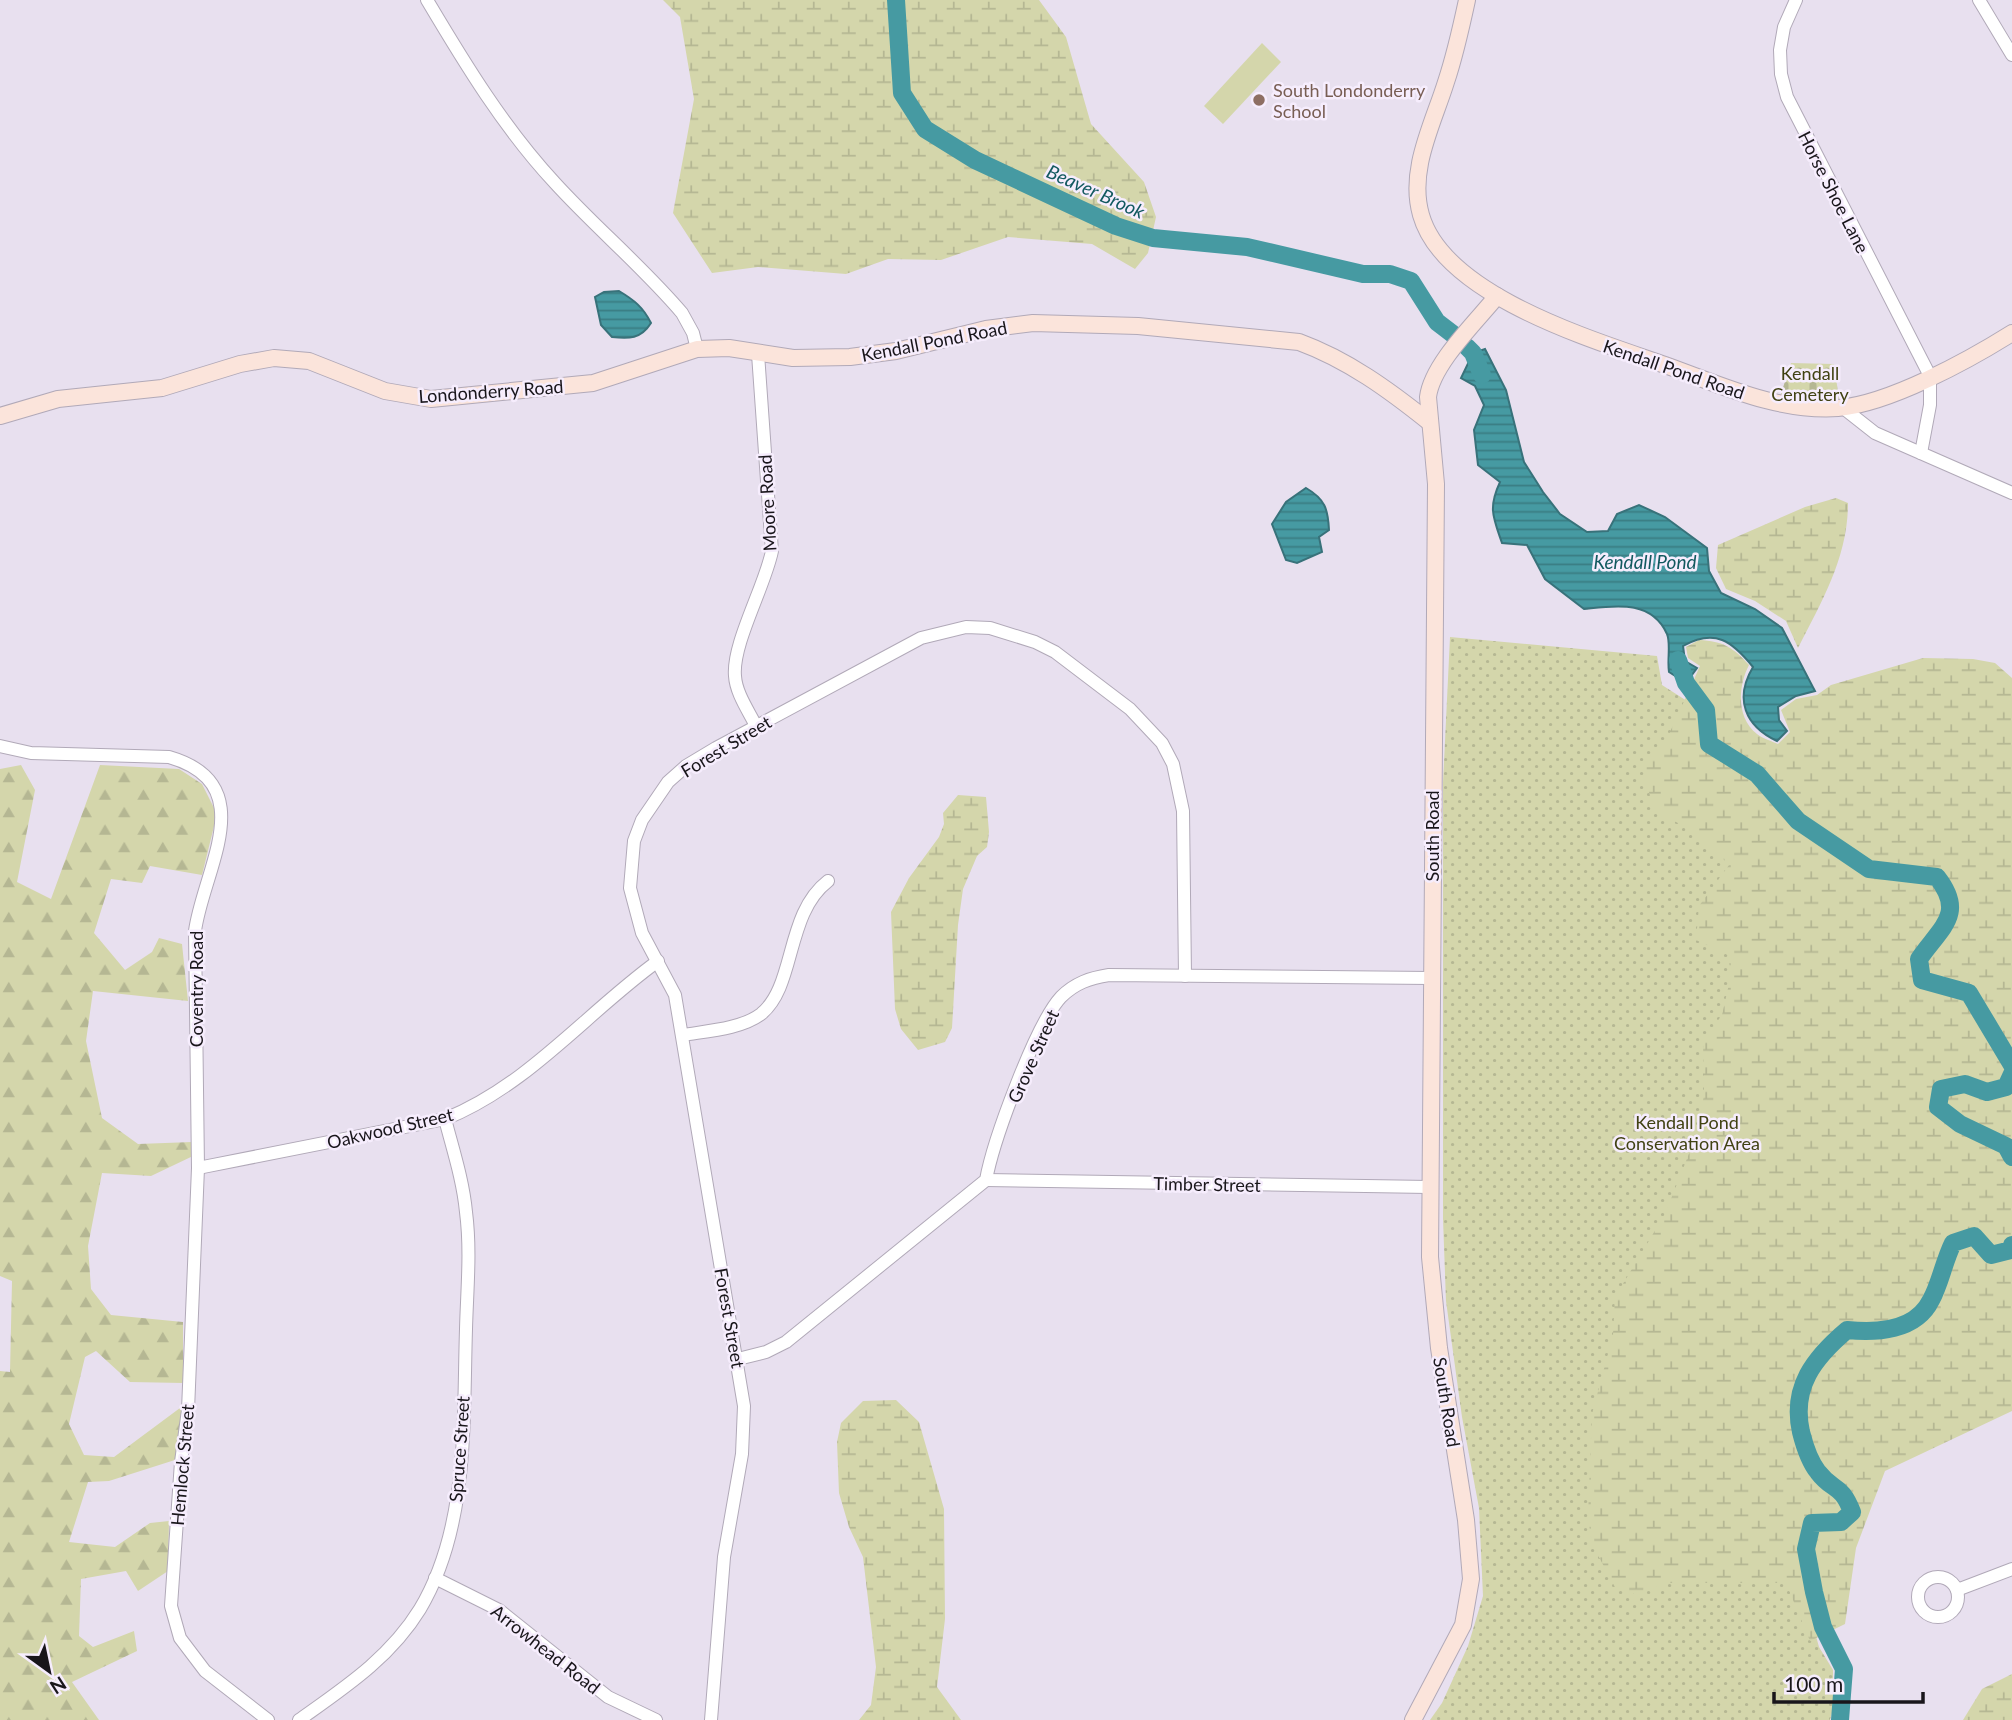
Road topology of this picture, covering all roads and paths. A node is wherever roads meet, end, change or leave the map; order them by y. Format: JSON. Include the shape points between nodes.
{"nodes":[{"id":1,"x":427,"y":0,"type":"edge"},
{"id":2,"x":1467,"y":0,"type":"edge"},
{"id":3,"x":1796,"y":0,"type":"edge"},
{"id":4,"x":1979,"y":0,"type":"edge"},
{"id":5,"x":2012,"y":55,"type":"edge"},
{"id":6,"x":1497,"y":296,"type":"junction"},
{"id":7,"x":2012,"y":333,"type":"edge"},
{"id":8,"x":696,"y":349,"type":"junction"},
{"id":9,"x":758,"y":354,"type":"junction"},
{"id":10,"x":1930,"y":376,"type":"junction"},
{"id":11,"x":1429,"y":386,"type":"junction"},
{"id":12,"x":1393,"y":393,"type":"junction"},
{"id":13,"x":1842,"y":407,"type":"junction"},
{"id":14,"x":0,"y":416,"type":"edge"},
{"id":15,"x":1429,"y":422,"type":"junction"},
{"id":16,"x":1921,"y":453,"type":"junction"},
{"id":17,"x":2012,"y":492,"type":"edge"},
{"id":18,"x":756,"y":726,"type":"junction"},
{"id":19,"x":0,"y":746,"type":"edge"},
{"id":20,"x":828,"y":881,"type":"dead end"},
{"id":21,"x":658,"y":961,"type":"junction"},
{"id":22,"x":1185,"y":976,"type":"junction"},
{"id":23,"x":1431,"y":978,"type":"junction"},
{"id":24,"x":683,"y":1035,"type":"junction"},
{"id":25,"x":445,"y":1119,"type":"junction"},
{"id":26,"x":198,"y":1168,"type":"junction"},
{"id":27,"x":986,"y":1180,"type":"junction"},
{"id":28,"x":1429,"y":1187,"type":"junction"},
{"id":29,"x":738,"y":1359,"type":"junction"},
{"id":30,"x":2012,"y":1569,"type":"edge"},
{"id":31,"x":435,"y":1578,"type":"junction"},
{"id":32,"x":1957,"y":1590,"type":"dead end"},
{"id":33,"x":268,"y":1720,"type":"edge"},
{"id":34,"x":299,"y":1720,"type":"edge"},
{"id":35,"x":656,"y":1720,"type":"edge"},
{"id":36,"x":711,"y":1720,"type":"edge"},
{"id":37,"x":1413,"y":1720,"type":"edge"}],
"edges":[{"from":1,"to":8,"type":"street","via":[[502,117],[554,182],[674,304],[693,333]]},
{"from":2,"to":6,"type":"street","via":[[1420,166],[1418,200],[1427,230],[1444,255]]},
{"from":3,"to":10,"type":"street","name":"Horse Shoe Lane","via":[[1780,50],[1787,97]]},
{"from":4,"to":5,"type":"street"},
{"from":6,"to":11,"type":"street"},
{"from":6,"to":13,"type":"street","name":"Kendall Pond Road","via":[[1573,333],[1753,396],[1787,406]]},
{"from":7,"to":10,"type":"street","name":"Kendall Pond Road"},
{"from":8,"to":9,"type":"street","name":"Kendall Pond Road","via":[[729,348]]},
{"from":8,"to":14,"type":"street","name":"Londonderry Road","via":[[593,383],[431,399],[385,391],[309,361],[274,358],[162,388],[58,399]]},
{"from":9,"to":12,"type":"street","name":"Kendall Pond Road","via":[[850,357],[1033,323],[1138,326],[1299,342],[1328,353]]},
{"from":9,"to":18,"type":"street","name":"Moore Road","via":[[772,551],[734,674]]},
{"from":10,"to":13,"type":"street","name":"Kendall Pond Road"},
{"from":10,"to":16,"type":"street"},
{"from":11,"to":12,"type":"street"},
{"from":11,"to":15,"type":"street","name":"South Road"},
{"from":12,"to":15,"type":"street","name":"Kendall Pond Road"},
{"from":13,"to":16,"type":"street","via":[[1868,429]]},
{"from":15,"to":23,"type":"street","name":"South Road","via":[[1436,484]]},
{"from":16,"to":17,"type":"street"},
{"from":18,"to":21,"type":"street","name":"Forest Street","via":[[686,766],[668,782],[642,820],[632,853],[630,888],[642,933]]},
{"from":18,"to":22,"type":"street","name":"Forest Street","via":[[900,648],[943,631],[990,628],[1055,652],[1130,709],[1162,743],[1174,764],[1183,811]]},
{"from":19,"to":26,"type":"street","name":"Coventry Road","via":[[31,753],[169,757],[197,770],[216,794],[222,834],[199,903],[195,931]]},
{"from":20,"to":24,"type":"street","via":[[806,904],[770,1004],[752,1019]]},
{"from":21,"to":24,"type":"street","name":"Forest Street","via":[[675,995]]},
{"from":21,"to":25,"type":"street","name":"Oakwood Street","via":[[519,1078]]},
{"from":22,"to":23,"type":"street","name":"Grove Street"},
{"from":22,"to":27,"type":"street","name":"Grove Street","via":[[1098,977],[1076,985],[1059,1000],[1035,1043]]},
{"from":23,"to":28,"type":"street","name":"South Road"},
{"from":24,"to":29,"type":"street","name":"Forest Street"},
{"from":25,"to":26,"type":"street","name":"Oakwood Street"},
{"from":25,"to":31,"type":"street","name":"Spruce Street","via":[[462,1181],[469,1247],[456,1498],[453,1524]]},
{"from":26,"to":33,"type":"street","name":"Hemlock Street","via":[[188,1410],[172,1618],[180,1638],[205,1671]]},
{"from":27,"to":28,"type":"street","name":"Timber Street"},
{"from":27,"to":29,"type":"street","via":[[786,1342]]},
{"from":28,"to":37,"type":"street","name":"South Road","via":[[1432,1293],[1471,1579],[1463,1625]]},
{"from":29,"to":36,"type":"street","name":"Forest Street","via":[[744,1430],[724,1557]]},
{"from":30,"to":32,"type":"street"},
{"from":31,"to":34,"type":"street","name":"Spruce Street","via":[[410,1625],[380,1660]]},
{"from":31,"to":35,"type":"street","name":"Arrowhead Road","via":[[499,1610],[608,1697]]}]}
